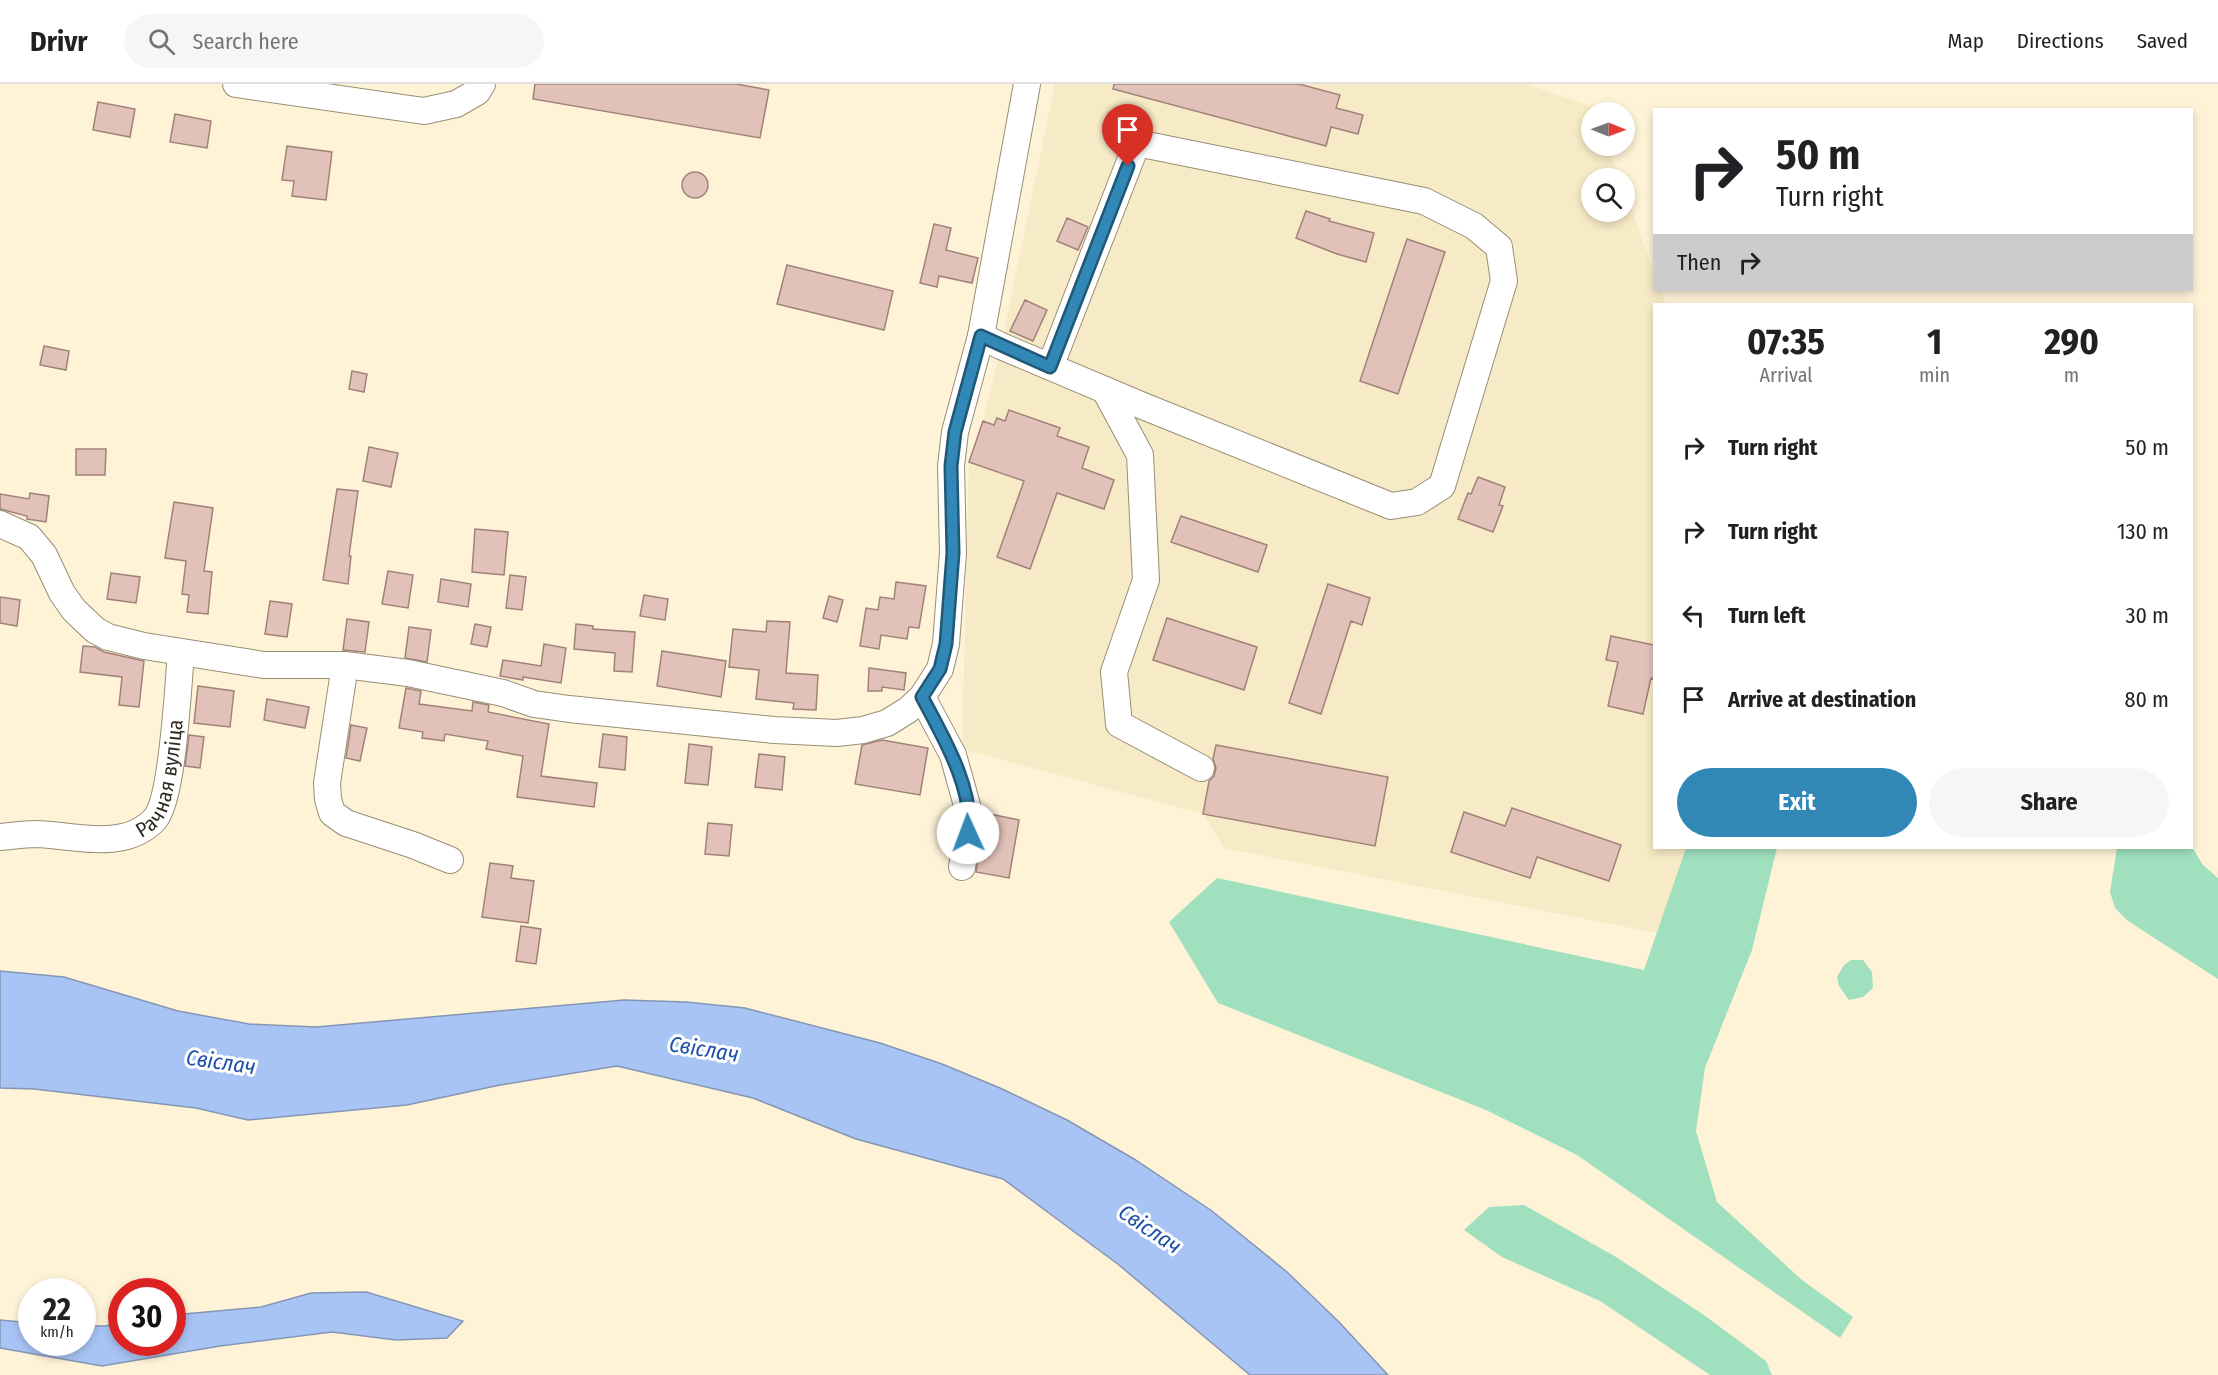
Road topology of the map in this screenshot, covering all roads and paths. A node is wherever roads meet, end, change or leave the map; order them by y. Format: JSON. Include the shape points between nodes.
{"nodes":[{"id":1,"x":237,"y":84,"type":"edge"},
{"id":2,"x":482,"y":84,"type":"edge"},
{"id":3,"x":1027,"y":84,"type":"edge"},
{"id":4,"x":981,"y":336,"type":"junction"},
{"id":5,"x":1050,"y":367,"type":"junction"},
{"id":6,"x":1105,"y":390,"type":"junction"},
{"id":7,"x":0,"y":524,"type":"edge"},
{"id":8,"x":181,"y":653,"type":"junction"},
{"id":9,"x":345,"y":665,"type":"junction"},
{"id":10,"x":922,"y":697,"type":"junction"},
{"id":11,"x":1201,"y":768,"type":"dead end"},
{"id":12,"x":0,"y":837,"type":"edge"},
{"id":13,"x":450,"y":860,"type":"dead end"},
{"id":14,"x":962,"y":867,"type":"dead end"}],
"edges":[{"from":1,"to":2,"type":"street","via":[[424,111],[456,105],[477,92]]},
{"from":3,"to":4,"type":"street"},
{"from":4,"to":5,"type":"street"},
{"from":4,"to":10,"type":"street","via":[[955,432],[951,466],[953,553],[946,644],[940,669]]},
{"from":5,"to":6,"type":"street"},
{"from":5,"to":6,"type":"street","via":[[1137,144],[1424,201],[1474,226],[1499,247],[1503,281],[1442,486],[1417,502],[1391,506]]},
{"from":6,"to":11,"type":"street","via":[[1140,455],[1146,580],[1114,672],[1119,724]]},
{"from":7,"to":8,"type":"street","via":[[29,537],[44,555],[74,610],[95,630],[117,639]]},
{"from":8,"to":9,"type":"street","via":[[264,664]]},
{"from":8,"to":12,"type":"street","name":"Рачная вуліца","via":[[168,779],[164,802],[155,819],[140,831],[123,837]]},
{"from":9,"to":10,"type":"street","via":[[408,673],[503,693],[534,704],[837,733],[888,723]]},
{"from":9,"to":13,"type":"street","via":[[327,783],[332,813],[346,823]]},
{"from":10,"to":14,"type":"street","via":[[952,755],[970,816]]}]}
